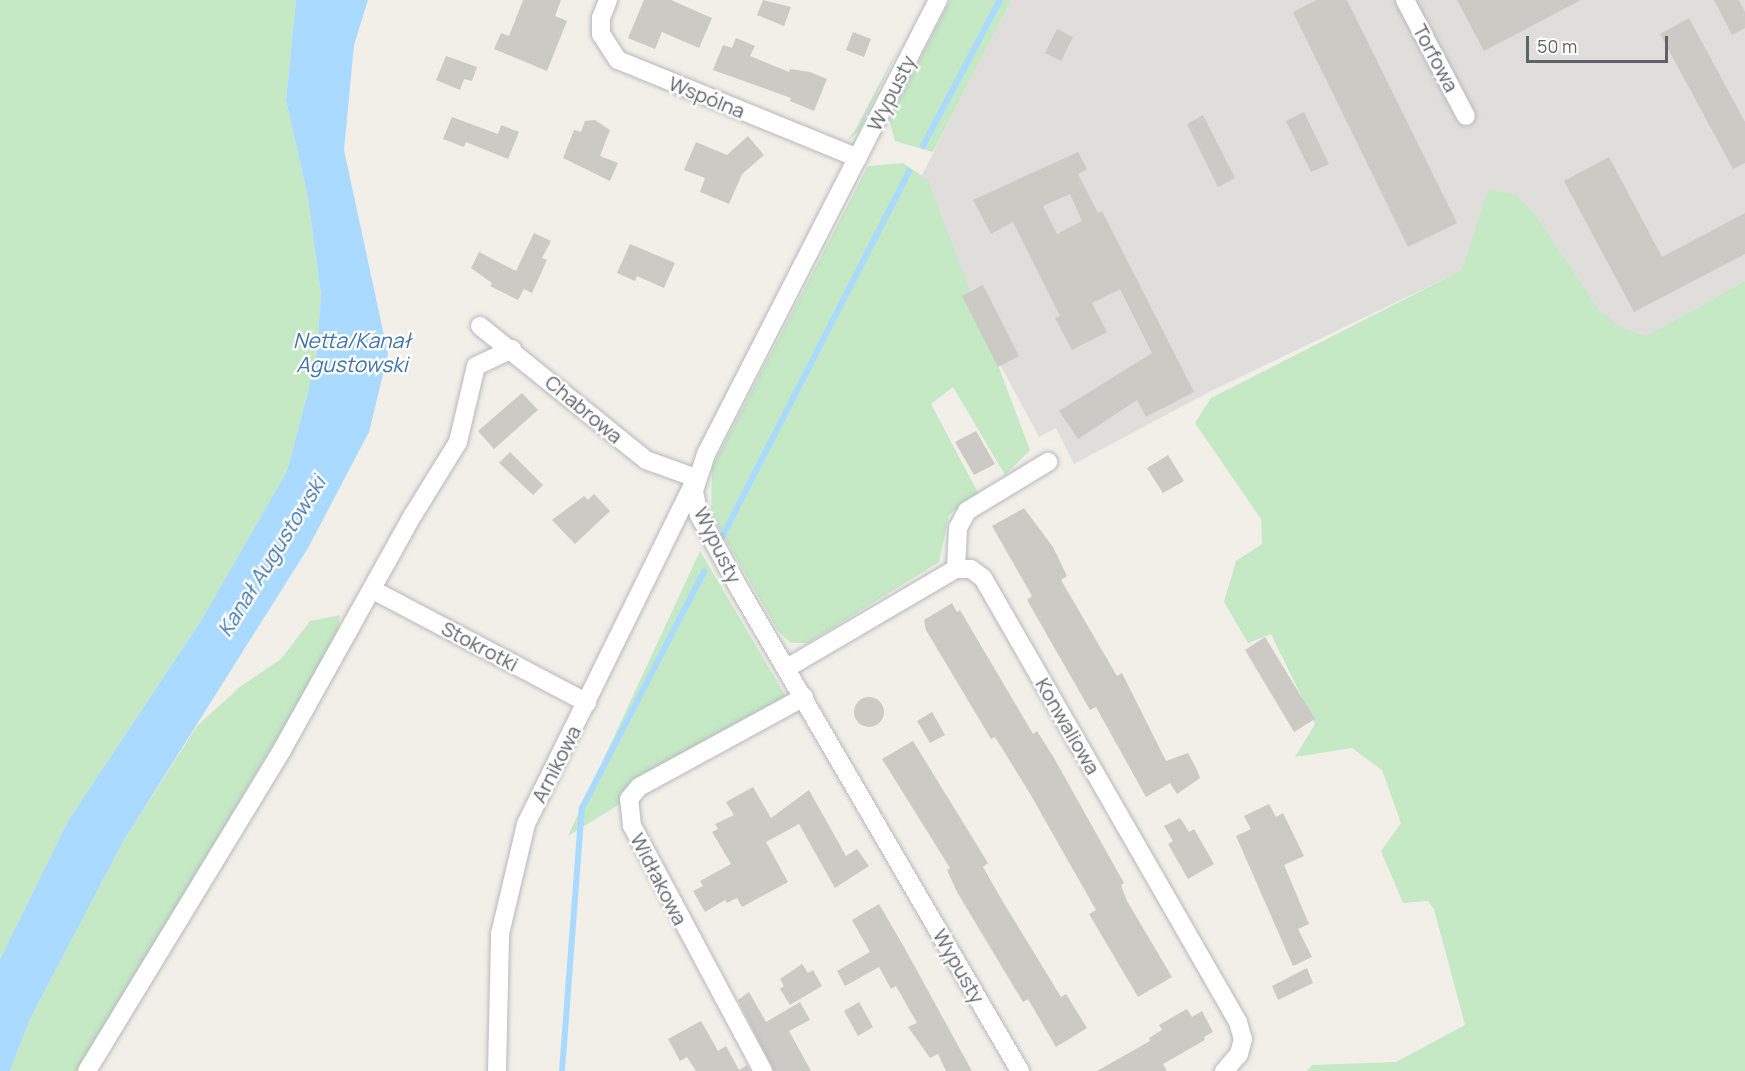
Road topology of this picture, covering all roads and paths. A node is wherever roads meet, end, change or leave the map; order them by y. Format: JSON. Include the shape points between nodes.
{"nodes":[{"id":1,"x":608,"y":0,"type":"edge"},
{"id":2,"x":938,"y":0,"type":"edge"},
{"id":3,"x":1405,"y":0,"type":"edge"},
{"id":4,"x":1466,"y":116,"type":"dead end"},
{"id":5,"x":858,"y":158,"type":"junction"},
{"id":6,"x":480,"y":326,"type":"dead end"},
{"id":7,"x":512,"y":350,"type":"junction"},
{"id":8,"x":1048,"y":462,"type":"dead end"},
{"id":9,"x":696,"y":478,"type":"junction"},
{"id":10,"x":956,"y":569,"type":"junction"},
{"id":11,"x":373,"y":590,"type":"junction"},
{"id":12,"x":787,"y":668,"type":"junction"},
{"id":13,"x":804,"y":697,"type":"junction"},
{"id":14,"x":587,"y":703,"type":"junction"},
{"id":15,"x":87,"y":1071,"type":"edge"},
{"id":16,"x":497,"y":1071,"type":"edge"},
{"id":17,"x":763,"y":1071,"type":"edge"},
{"id":18,"x":1020,"y":1071,"type":"edge"},
{"id":19,"x":1224,"y":1071,"type":"edge"}],
"edges":[{"from":1,"to":5,"type":"street","name":"Wspólna","via":[[601,18],[601,34],[618,60]]},
{"from":2,"to":5,"type":"street","name":"Wypusty"},
{"from":3,"to":4,"type":"street","name":"Torfowa"},
{"from":5,"to":9,"type":"street","name":"Wypusty"},
{"from":6,"to":7,"type":"street","name":"Chabrowa"},
{"from":7,"to":9,"type":"street","name":"Chabrowa","via":[[646,460]]},
{"from":7,"to":11,"type":"street","via":[[476,366],[458,442]]},
{"from":8,"to":10,"type":"street","via":[[967,511],[958,528]]},
{"from":9,"to":12,"type":"street","name":"Wypusty","via":[[699,515]]},
{"from":9,"to":14,"type":"street","name":"Arnikowa"},
{"from":10,"to":12,"type":"street"},
{"from":10,"to":19,"type":"street","name":"Konwaliowa","via":[[971,569],[984,578],[1238,1022],[1243,1039],[1239,1054]]},
{"from":11,"to":14,"type":"street","name":"Stokrotki"},
{"from":11,"to":15,"type":"street","via":[[282,750]]},
{"from":12,"to":13,"type":"street","name":"Wypusty"},
{"from":13,"to":17,"type":"street","name":"Widłakowa","via":[[639,788],[629,799],[632,826]]},
{"from":13,"to":18,"type":"street","name":"Wypusty"},
{"from":14,"to":16,"type":"street","name":"Arnikowa","via":[[526,824],[500,934]]}]}
